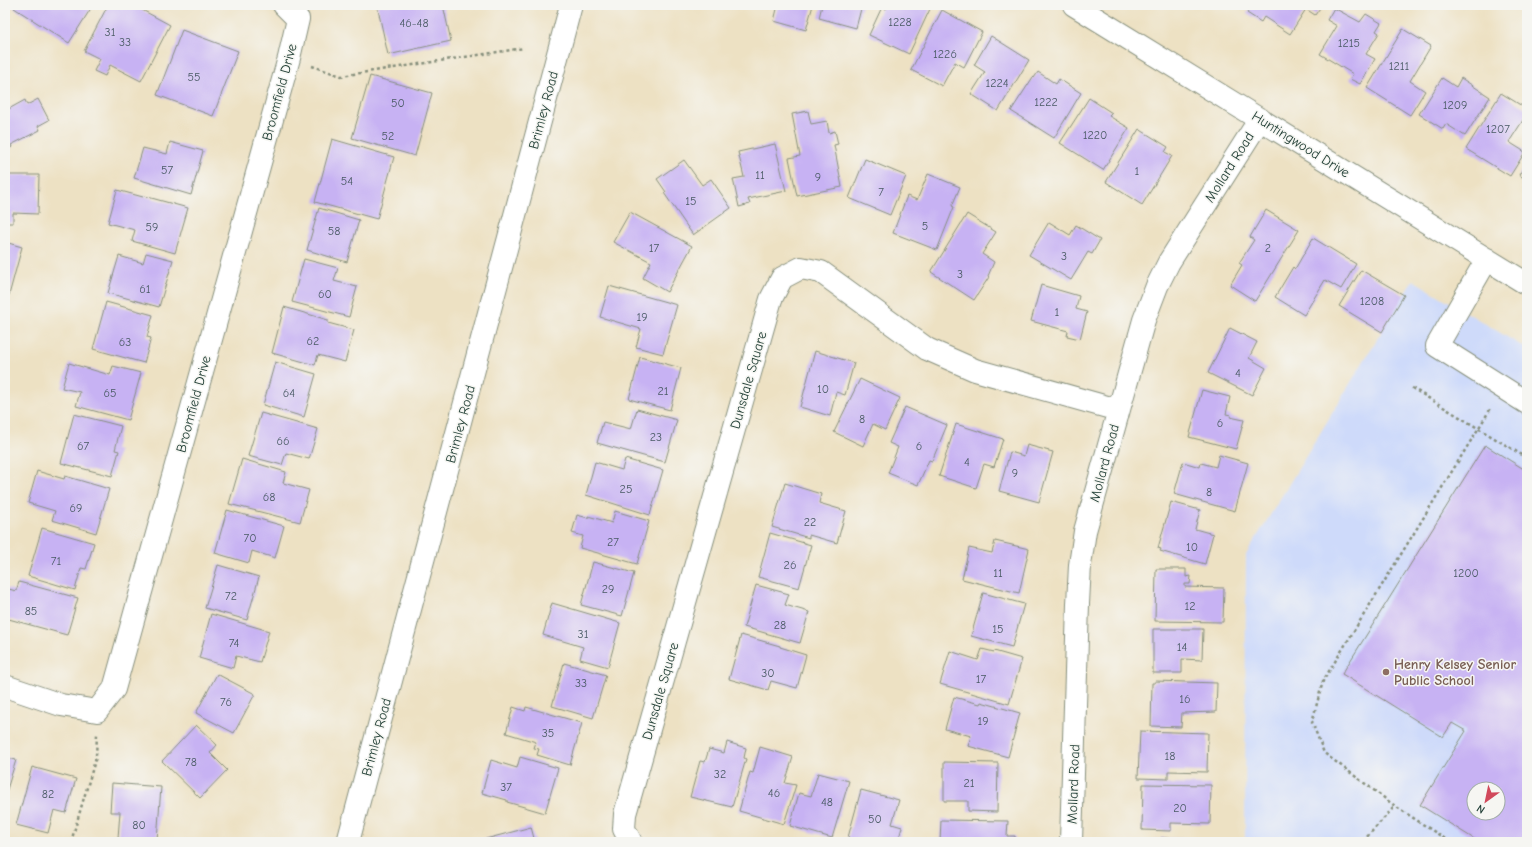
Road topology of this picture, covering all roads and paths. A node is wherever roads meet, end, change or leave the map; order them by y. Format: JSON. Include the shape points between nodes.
{"nodes":[{"id":1,"x":284,"y":5,"type":"edge"},
{"id":2,"x":571,"y":5,"type":"edge"},
{"id":3,"x":1074,"y":5,"type":"edge"},
{"id":4,"x":524,"y":48,"type":"dead end"},
{"id":5,"x":289,"y":58,"type":"junction"},
{"id":6,"x":1260,"y":118,"type":"junction"},
{"id":7,"x":1487,"y":259,"type":"junction"},
{"id":8,"x":1527,"y":284,"type":"edge"},
{"id":9,"x":1412,"y":388,"type":"dead end"},
{"id":10,"x":1527,"y":403,"type":"edge"},
{"id":11,"x":1492,"y":406,"type":"dead end"},
{"id":12,"x":1118,"y":410,"type":"junction"},
{"id":13,"x":1478,"y":428,"type":"junction"},
{"id":14,"x":1527,"y":458,"type":"edge"},
{"id":15,"x":5,"y":686,"type":"edge"},
{"id":16,"x":96,"y":758,"type":"dead end"},
{"id":17,"x":1395,"y":806,"type":"junction"},
{"id":18,"x":71,"y":842,"type":"edge"},
{"id":19,"x":348,"y":842,"type":"edge"},
{"id":20,"x":631,"y":842,"type":"edge"},
{"id":21,"x":1072,"y":842,"type":"edge"},
{"id":22,"x":1365,"y":842,"type":"edge"},
{"id":23,"x":1450,"y":842,"type":"edge"}],
"edges":[{"from":1,"to":5,"type":"street","name":"Broomfield Drive","via":[[298,19]]},
{"from":2,"to":19,"type":"street","name":"Brimley Road"},
{"from":3,"to":6,"type":"street","name":"Huntingwood Drive"},
{"from":4,"to":5,"type":"path","via":[[341,76]]},
{"from":5,"to":15,"type":"street","name":"Broomfield Drive","via":[[114,689],[97,712],[60,705]]},
{"from":6,"to":7,"type":"street","name":"Huntingwood Drive"},
{"from":6,"to":12,"type":"street","name":"Mollard Road","via":[[1169,262],[1157,286],[1144,320]]},
{"from":7,"to":8,"type":"street","name":"Huntingwood Drive"},
{"from":7,"to":10,"type":"street","via":[[1436,346]]},
{"from":9,"to":13,"type":"path"},
{"from":11,"to":13,"type":"path"},
{"from":12,"to":20,"type":"street","name":"Dunsdale Square","via":[[975,370],[927,349],[821,272],[801,268],[782,278],[772,299],[625,814],[624,829]]},
{"from":12,"to":21,"type":"street","name":"Mollard Road","via":[[1085,531],[1080,565]]},
{"from":13,"to":14,"type":"path"},
{"from":13,"to":17,"type":"path","via":[[1323,681],[1312,722],[1324,753]]},
{"from":16,"to":18,"type":"path"},
{"from":17,"to":22,"type":"path"},
{"from":17,"to":23,"type":"path"}]}
